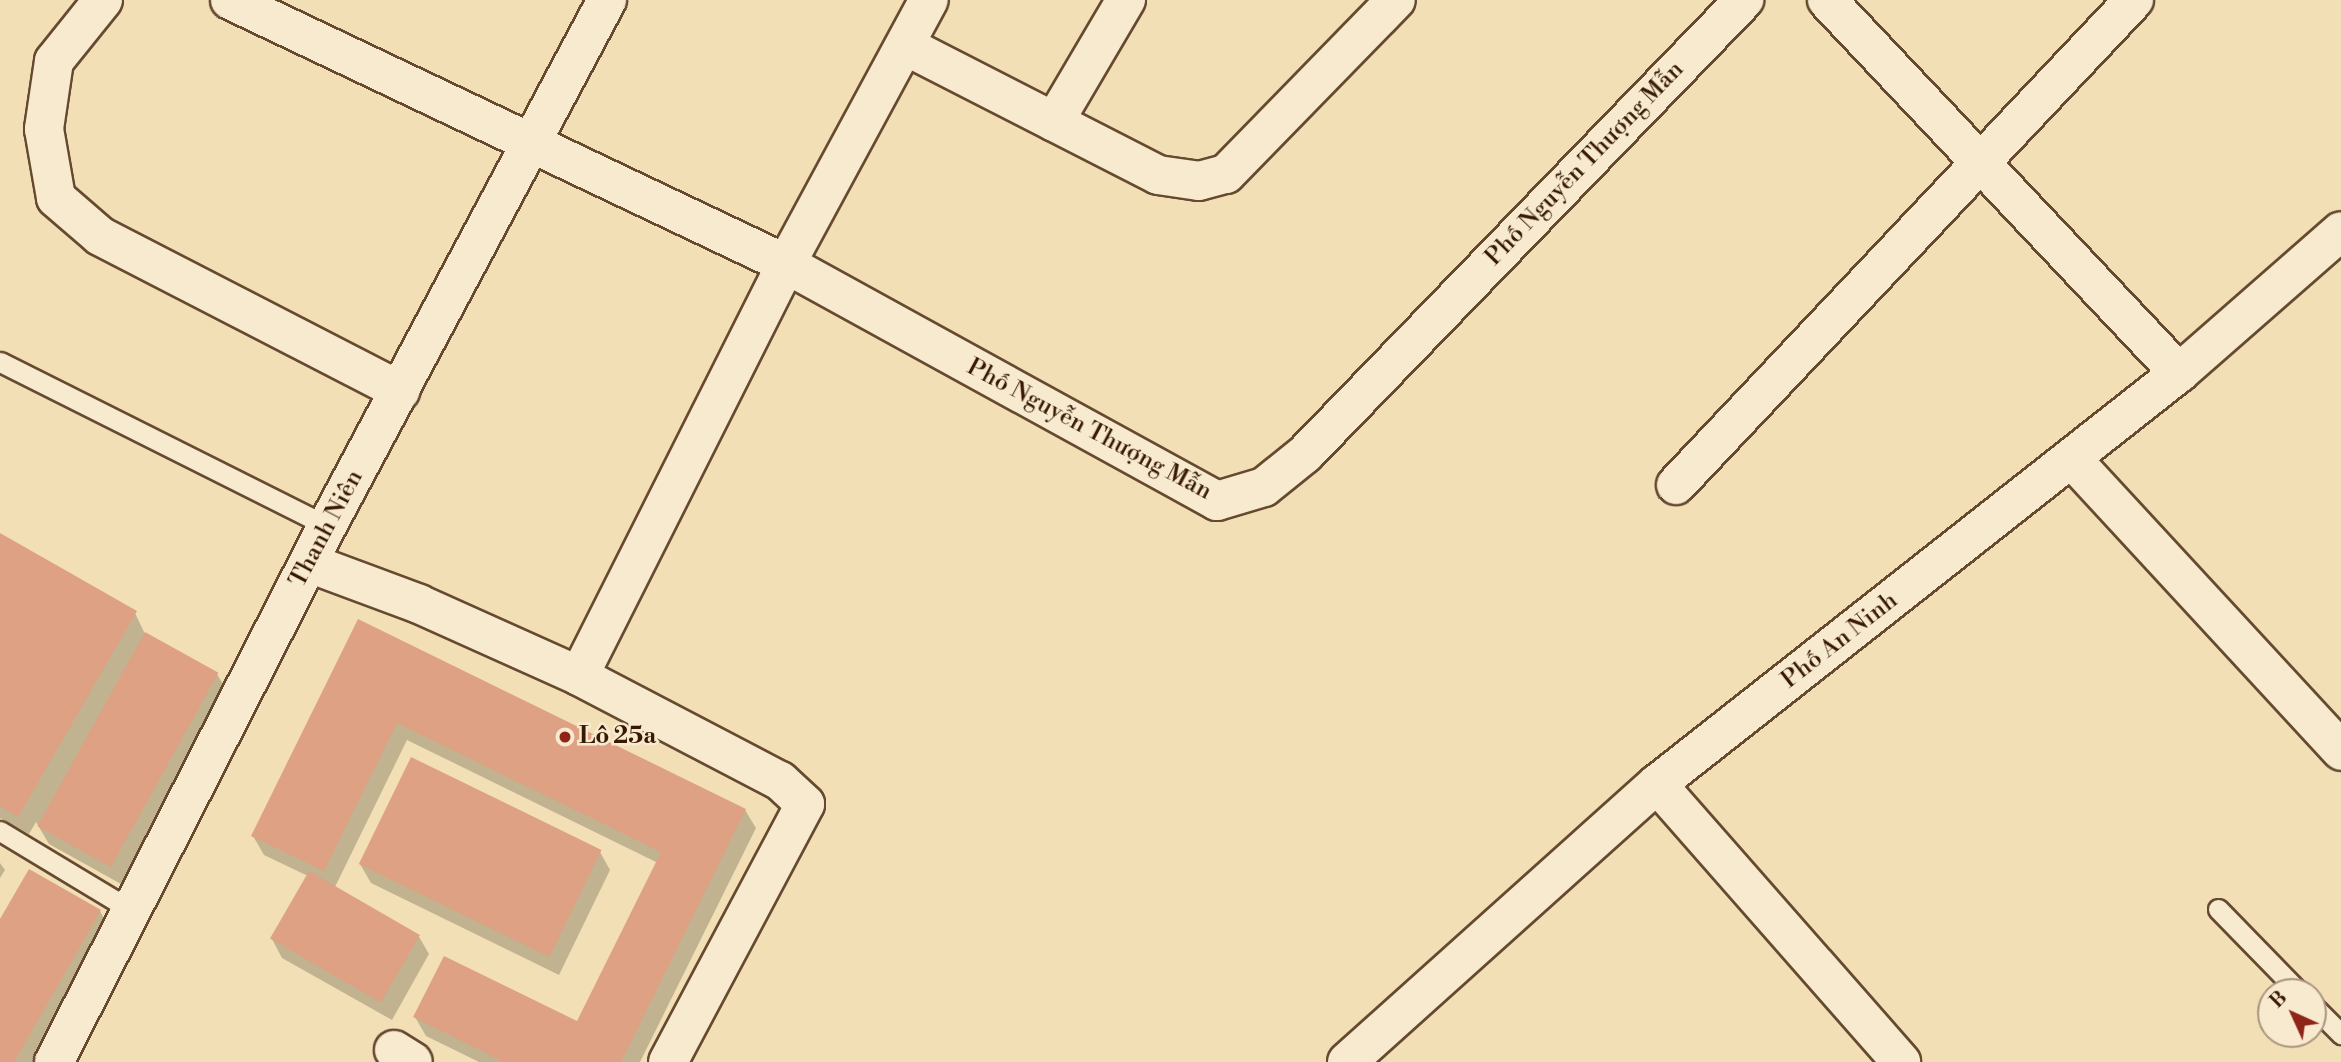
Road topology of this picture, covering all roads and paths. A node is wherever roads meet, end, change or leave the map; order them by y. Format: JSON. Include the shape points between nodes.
{"nodes":[{"id":1,"x":103,"y":0,"type":"edge"},
{"id":2,"x":230,"y":0,"type":"edge"},
{"id":3,"x":607,"y":0,"type":"edge"},
{"id":4,"x":929,"y":0,"type":"edge"},
{"id":5,"x":1126,"y":0,"type":"edge"},
{"id":6,"x":1396,"y":0,"type":"edge"},
{"id":7,"x":1744,"y":0,"type":"edge"},
{"id":8,"x":1827,"y":0,"type":"edge"},
{"id":9,"x":2134,"y":0,"type":"edge"},
{"id":10,"x":291,"y":14,"type":"edge"},
{"id":11,"x":906,"y":46,"type":"junction"},
{"id":12,"x":1054,"y":122,"type":"junction"},
{"id":13,"x":531,"y":144,"type":"junction"},
{"id":14,"x":1980,"y":158,"type":"junction"},
{"id":15,"x":2341,"y":231,"type":"edge"},
{"id":16,"x":786,"y":264,"type":"junction"},
{"id":17,"x":0,"y":362,"type":"edge"},
{"id":18,"x":2179,"y":373,"type":"junction"},
{"id":19,"x":400,"y":391,"type":"junction"},
{"id":20,"x":2072,"y":459,"type":"junction"},
{"id":21,"x":1676,"y":485,"type":"dead end"},
{"id":22,"x":327,"y":526,"type":"junction"},
{"id":23,"x":309,"y":563,"type":"junction"},
{"id":24,"x":579,"y":676,"type":"junction"},
{"id":25,"x":2341,"y":751,"type":"edge"},
{"id":26,"x":1657,"y":784,"type":"junction"},
{"id":27,"x":0,"y":831,"type":"edge"},
{"id":28,"x":131,"y":909,"type":"junction"},
{"id":29,"x":2218,"y":909,"type":"dead end"},
{"id":30,"x":2285,"y":978,"type":"edge"},
{"id":31,"x":2327,"y":1020,"type":"edge"},
{"id":32,"x":2341,"y":1034,"type":"edge"},
{"id":33,"x":54,"y":1062,"type":"edge"},
{"id":34,"x":668,"y":1062,"type":"edge"},
{"id":35,"x":1348,"y":1062,"type":"edge"},
{"id":36,"x":1901,"y":1062,"type":"edge"}],
"edges":[{"from":1,"to":19,"type":"street","via":[[54,61],[44,129],[56,198],[100,236]]},
{"from":2,"to":10,"type":"street","name":"Phố Nguyễn Thượng Mẫn"},
{"from":3,"to":13,"type":"street","name":"Thanh Niên"},
{"from":4,"to":11,"type":"street"},
{"from":5,"to":12,"type":"street"},
{"from":6,"to":12,"type":"street","via":[[1226,174],[1199,181],[1158,175]]},
{"from":7,"to":16,"type":"street","name":"Phố Nguyễn Thượng Mẫn","via":[[1305,454],[1264,487],[1217,501]]},
{"from":8,"to":14,"type":"street"},
{"from":9,"to":14,"type":"street"},
{"from":10,"to":13,"type":"street","name":"Phố Nguyễn Thượng Mẫn"},
{"from":11,"to":12,"type":"street"},
{"from":11,"to":16,"type":"street"},
{"from":13,"to":16,"type":"street","name":"Phố Nguyễn Thượng Mẫn"},
{"from":13,"to":19,"type":"street","name":"Thanh Niên"},
{"from":14,"to":18,"type":"street"},
{"from":14,"to":21,"type":"street"},
{"from":15,"to":18,"type":"street","name":"Phố An Ninh"},
{"from":16,"to":24,"type":"street"},
{"from":17,"to":22,"type":"lane"},
{"from":18,"to":20,"type":"street","name":"Phố An Ninh"},
{"from":19,"to":22,"type":"street","name":"Thanh Niên"},
{"from":20,"to":25,"type":"street"},
{"from":20,"to":26,"type":"street","name":"Phố An Ninh"},
{"from":22,"to":23,"type":"street","name":"Thanh Niên"},
{"from":23,"to":24,"type":"street","via":[[419,604]]},
{"from":23,"to":28,"type":"street","name":"Thanh Niên"},
{"from":24,"to":34,"type":"street","via":[[780,781],[804,804]]},
{"from":26,"to":35,"type":"street","name":"Phố An Ninh"},
{"from":26,"to":36,"type":"street"},
{"from":27,"to":28,"type":"lane"},
{"from":28,"to":33,"type":"street","name":"Thanh Niên"},
{"from":29,"to":30,"type":"lane"},
{"from":31,"to":32,"type":"lane"}]}
